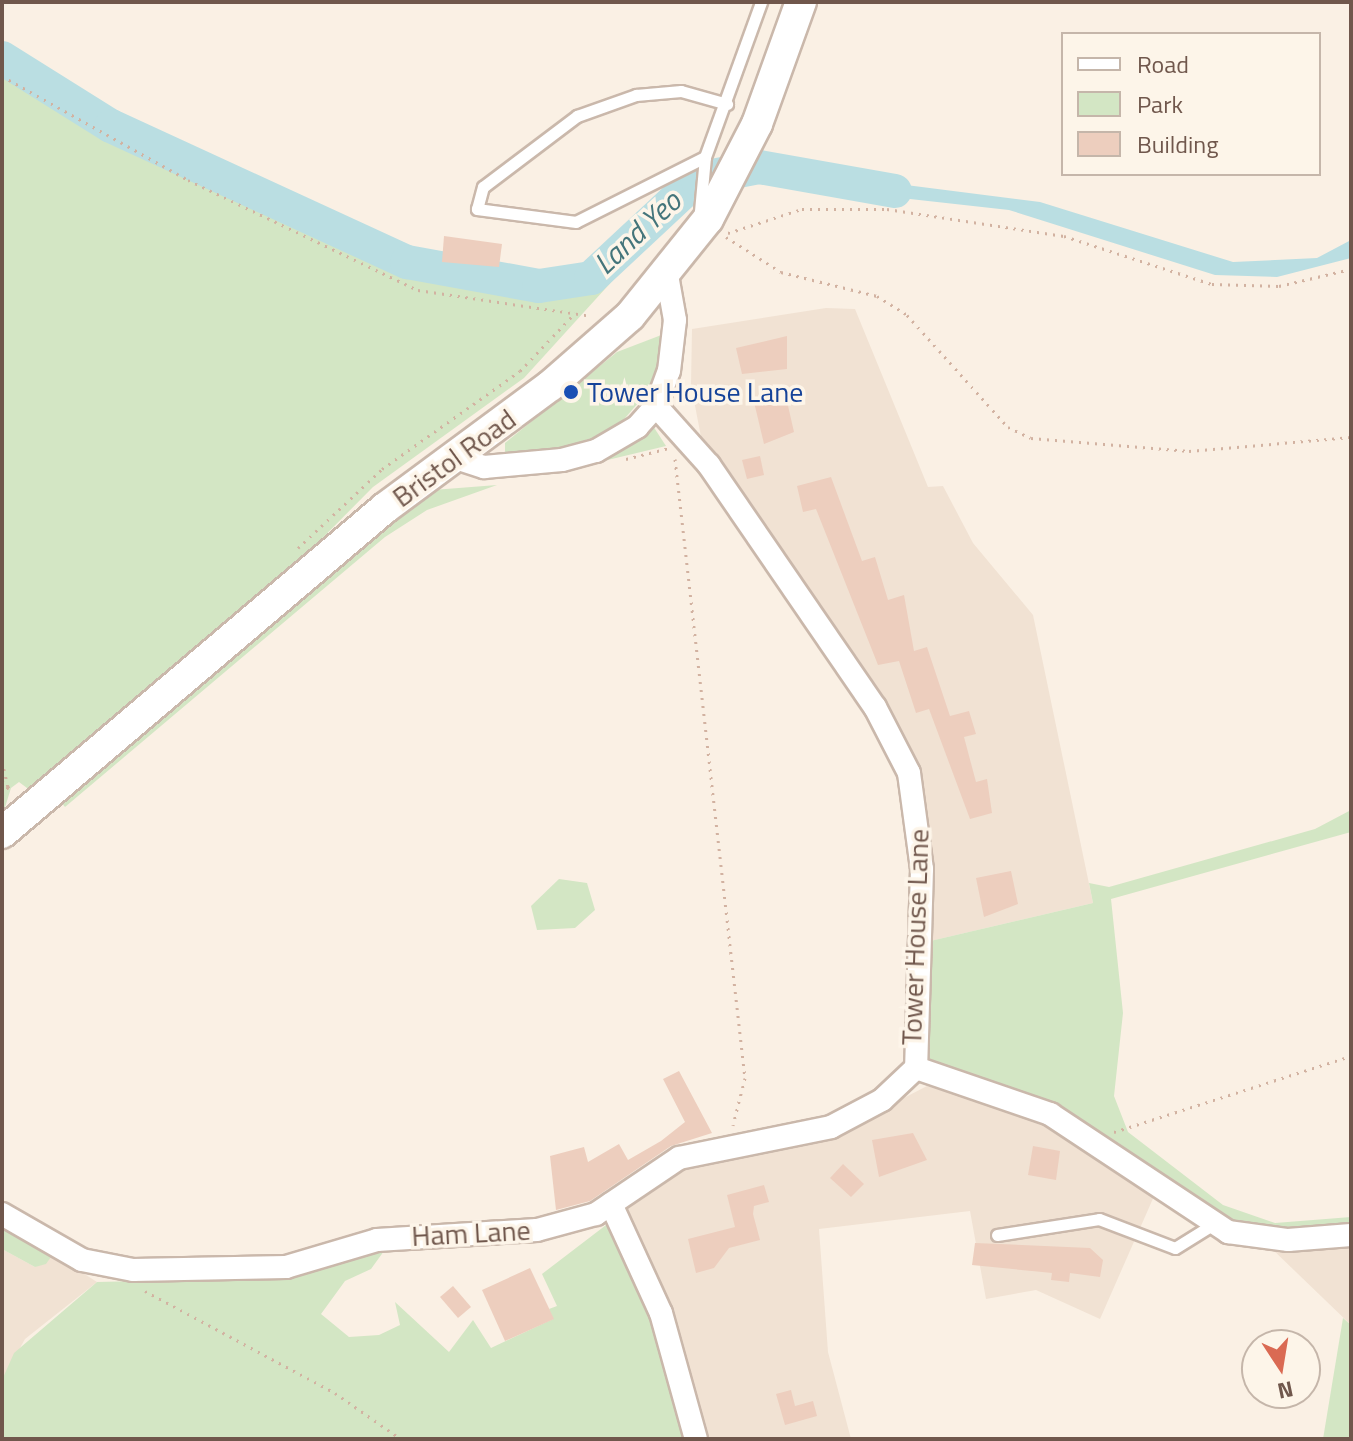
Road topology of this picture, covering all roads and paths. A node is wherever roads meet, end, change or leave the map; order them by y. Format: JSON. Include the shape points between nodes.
{"nodes":[{"id":1,"x":761,"y":2,"type":"edge"},
{"id":2,"x":801,"y":2,"type":"edge"},
{"id":3,"x":2,"y":76,"type":"edge"},
{"id":4,"x":727,"y":104,"type":"junction"},
{"id":5,"x":704,"y":164,"type":"junction"},
{"id":6,"x":703,"y":226,"type":"junction"},
{"id":7,"x":1351,"y":269,"type":"edge"},
{"id":8,"x":667,"y":275,"type":"junction"},
{"id":9,"x":583,"y":314,"type":"dead end"},
{"id":10,"x":656,"y":406,"type":"junction"},
{"id":11,"x":1351,"y":437,"type":"edge"},
{"id":12,"x":675,"y":456,"type":"dead end"},
{"id":13,"x":453,"y":457,"type":"junction"},
{"id":14,"x":2,"y":761,"type":"edge"},
{"id":15,"x":2,"y":781,"type":"edge"},
{"id":16,"x":8,"y":787,"type":"junction"},
{"id":17,"x":13,"y":790,"type":"dead end"},
{"id":18,"x":2,"y":795,"type":"edge"},
{"id":19,"x":2,"y":833,"type":"edge"},
{"id":20,"x":1351,"y":1056,"type":"edge"},
{"id":21,"x":916,"y":1068,"type":"junction"},
{"id":22,"x":1096,"y":1144,"type":"junction"},
{"id":23,"x":710,"y":1149,"type":"junction"},
{"id":24,"x":611,"y":1204,"type":"junction"},
{"id":25,"x":2,"y":1214,"type":"edge"},
{"id":26,"x":1212,"y":1225,"type":"junction"},
{"id":27,"x":997,"y":1235,"type":"dead end"},
{"id":28,"x":1351,"y":1235,"type":"edge"},
{"id":29,"x":127,"y":1270,"type":"junction"},
{"id":30,"x":401,"y":1439,"type":"edge"},
{"id":31,"x":696,"y":1439,"type":"edge"}],
"edges":[{"from":1,"to":4,"type":"lane"},
{"from":2,"to":6,"type":"main road","name":"Bristol Road","via":[[742,157]]},
{"from":3,"to":9,"type":"path","via":[[188,180],[418,290]]},
{"from":4,"to":5,"type":"lane"},
{"from":4,"to":5,"type":"lane","via":[[681,91],[636,95],[577,116],[483,187],[477,209],[576,222]]},
{"from":5,"to":6,"type":"lane"},
{"from":6,"to":7,"type":"path","via":[[730,233],[802,209],[887,209],[1064,236],[1212,284],[1279,286]]},
{"from":6,"to":8,"type":"main road","name":"Bristol Road"},
{"from":6,"to":11,"type":"path","via":[[738,239],[781,272],[877,296],[928,336],[1008,427],[1031,438],[1189,451]]},
{"from":8,"to":10,"type":"street","via":[[674,335]]},
{"from":8,"to":13,"type":"main road","name":"Bristol Road","via":[[593,352]]},
{"from":10,"to":13,"type":"street","via":[[625,436],[582,455],[494,467]]},
{"from":10,"to":21,"type":"street","name":"Tower House Lane","via":[[718,477],[875,707],[909,773],[922,869]]},
{"from":12,"to":23,"type":"path","via":[[745,1078],[732,1129]]},
{"from":13,"to":19,"type":"main road","name":"Bristol Road"},
{"from":14,"to":16,"type":"path"},
{"from":15,"to":16,"type":"path"},
{"from":16,"to":17,"type":"path"},
{"from":16,"to":18,"type":"path"},
{"from":20,"to":22,"type":"path","via":[[1100,1137]]},
{"from":21,"to":22,"type":"street","name":"Tower House Lane","via":[[1017,1099]]},
{"from":21,"to":23,"type":"street","name":"Ham Lane","via":[[882,1100],[831,1127]]},
{"from":22,"to":26,"type":"street","name":"Tower House Lane"},
{"from":23,"to":24,"type":"street","name":"Ham Lane","via":[[679,1158]]},
{"from":24,"to":29,"type":"street","name":"Ham Lane","via":[[537,1230],[377,1240],[286,1267]]},
{"from":24,"to":31,"type":"street","via":[[661,1313]]},
{"from":25,"to":29,"type":"street","name":"Ham Lane","via":[[66,1252]]},
{"from":26,"to":27,"type":"lane","via":[[1175,1248],[1099,1219]]},
{"from":26,"to":28,"type":"street","name":"Tower House Lane","via":[[1288,1240]]},
{"from":29,"to":30,"type":"path","via":[[130,1284],[335,1393]]}]}
